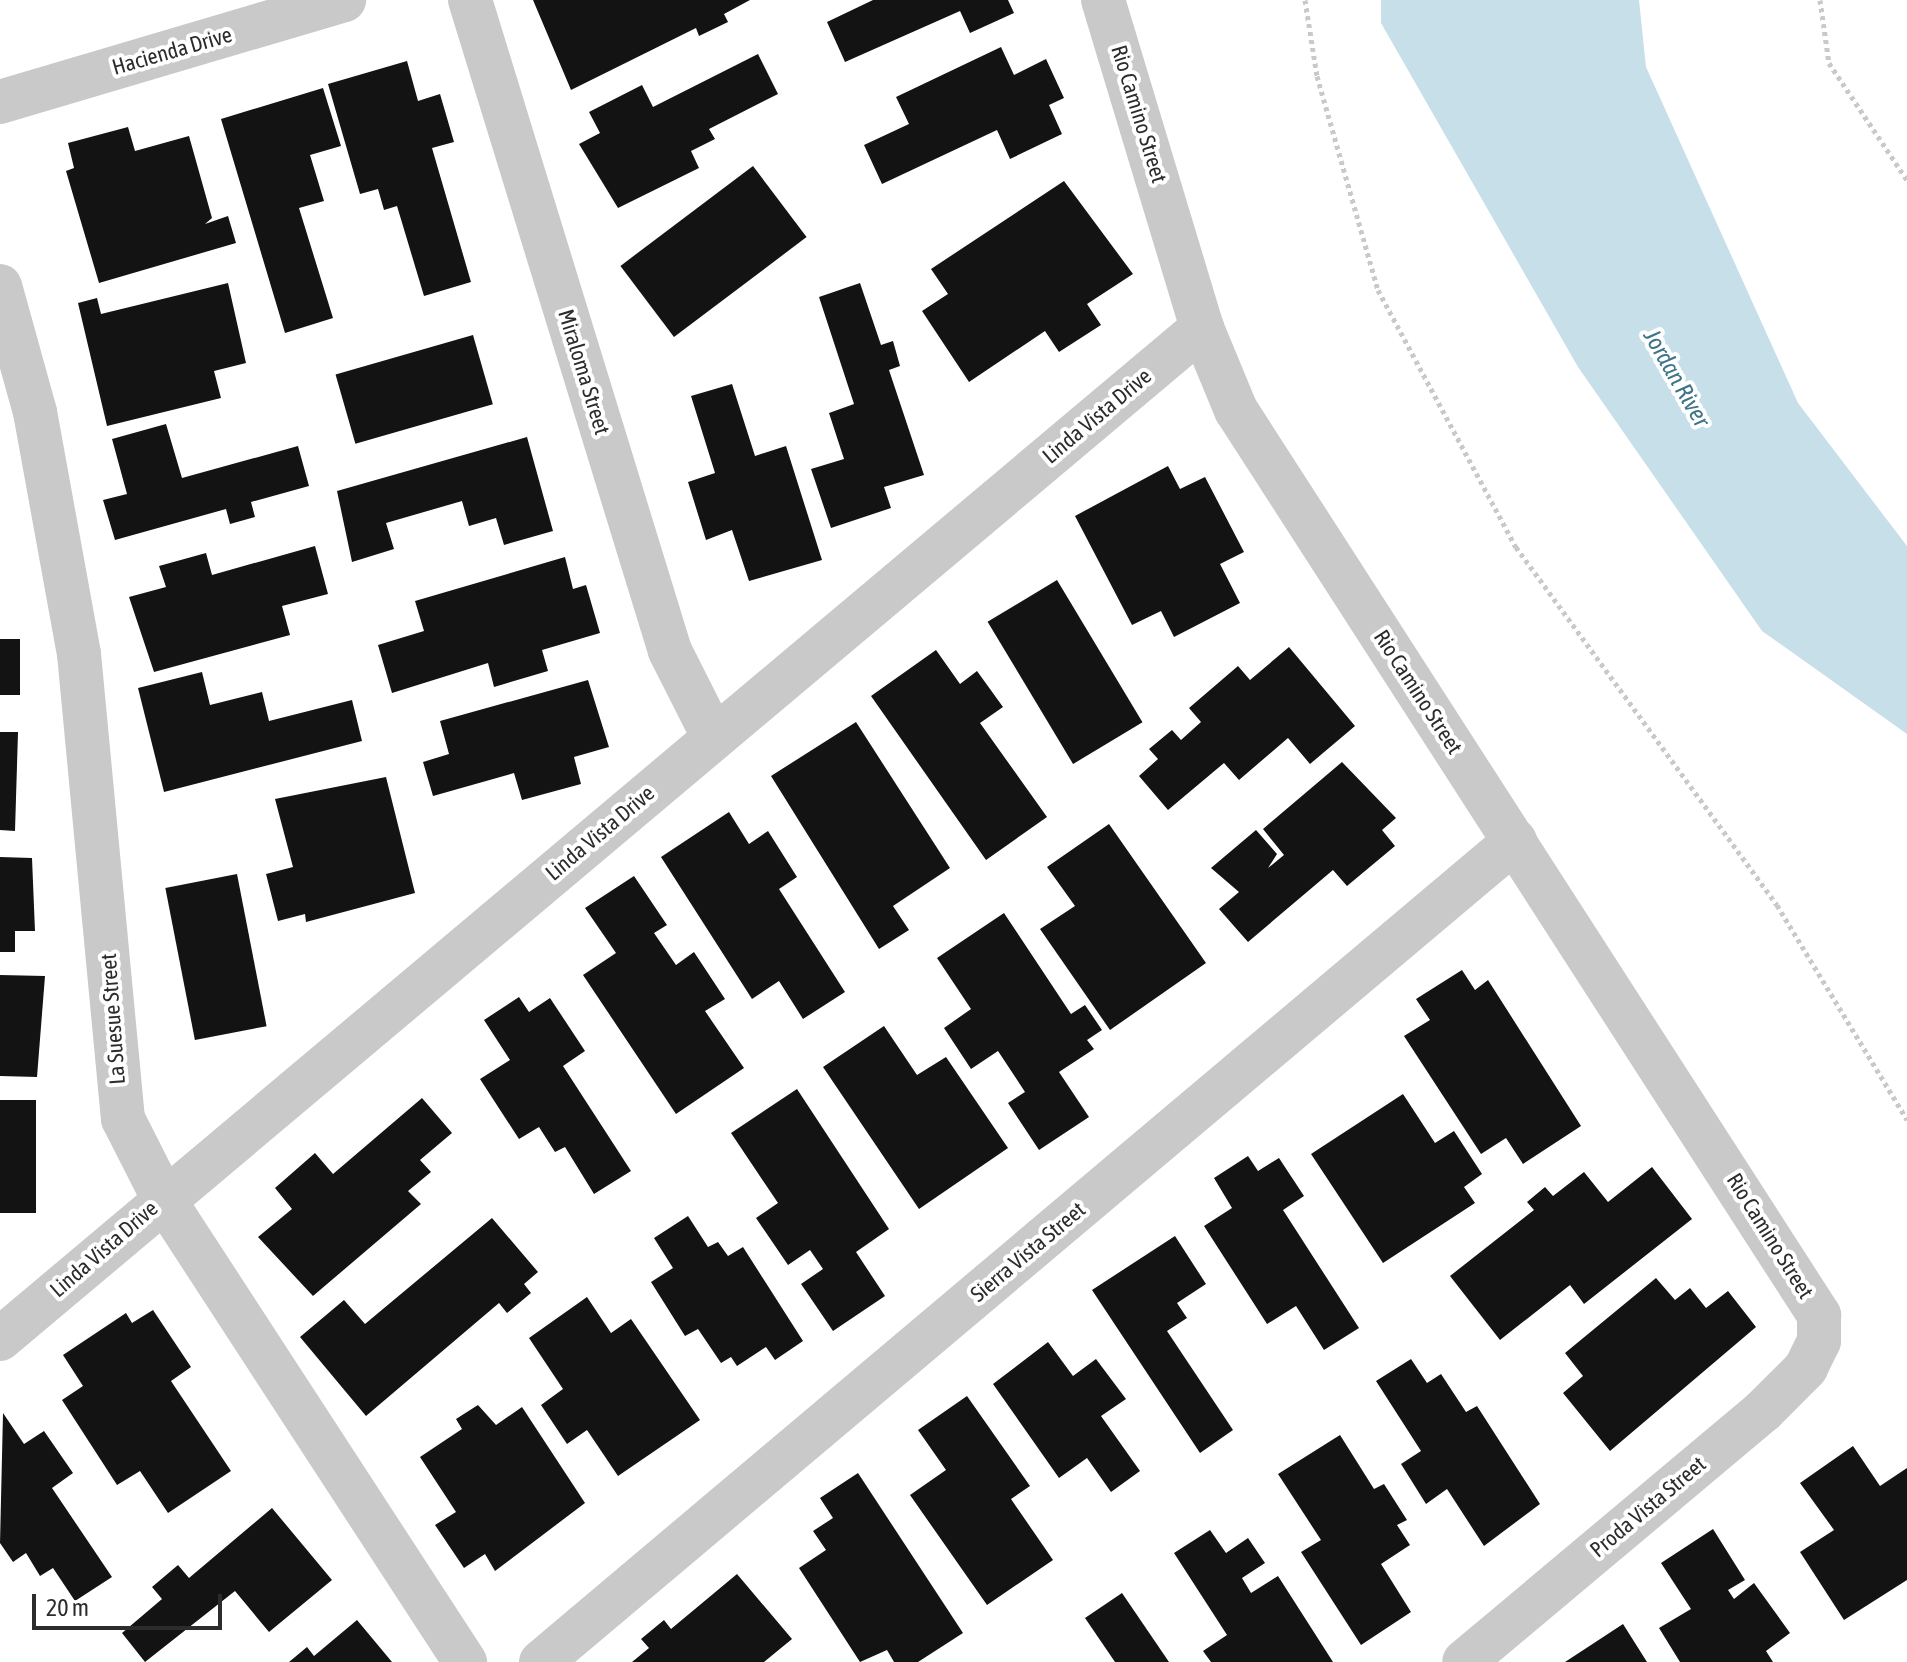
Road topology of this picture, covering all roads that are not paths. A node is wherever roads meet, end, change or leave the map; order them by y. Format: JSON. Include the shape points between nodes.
{"nodes":[{"id":1,"x":344,"y":0,"type":"edge"},
{"id":2,"x":470,"y":0,"type":"edge"},
{"id":3,"x":1103,"y":0,"type":"edge"},
{"id":4,"x":0,"y":102,"type":"edge"},
{"id":5,"x":0,"y":286,"type":"edge"},
{"id":6,"x":1202,"y":328,"type":"junction"},
{"id":7,"x":714,"y":738,"type":"junction"},
{"id":8,"x":1515,"y":841,"type":"junction"},
{"id":9,"x":163,"y":1198,"type":"junction"},
{"id":10,"x":0,"y":1339,"type":"edge"},
{"id":11,"x":1819,"y":1341,"type":"joint"},
{"id":12,"x":465,"y":1662,"type":"edge"},
{"id":13,"x":541,"y":1662,"type":"edge"},
{"id":14,"x":1464,"y":1662,"type":"edge"}],
"edges":[{"from":1,"to":4,"type":"street","name":"Hacienda Drive"},
{"from":2,"to":7,"type":"street","name":"Miraloma Street","via":[[670,651]]},
{"from":3,"to":6,"type":"street","name":"Rio Camino Street"},
{"from":5,"to":9,"type":"street","name":"La Suesue Street","via":[[35,412],[79,654],[112,1064],[123,1119]]},
{"from":6,"to":7,"type":"street","name":"Linda Vista Drive"},
{"from":6,"to":8,"type":"street","name":"Rio Camino Street","via":[[1236,410]]},
{"from":7,"to":9,"type":"street","name":"Linda Vista Drive"},
{"from":8,"to":11,"type":"street","name":"Rio Camino Street","via":[[1797,1273],[1819,1315]]},
{"from":8,"to":13,"type":"street","name":"Sierra Vista Street"},
{"from":9,"to":10,"type":"street","name":"Linda Vista Drive"},
{"from":9,"to":12,"type":"street","name":"La Suesue Street"},
{"from":11,"to":14,"type":"street","name":"Proda Vista Street","via":[[1806,1368],[1763,1411]]}]}
